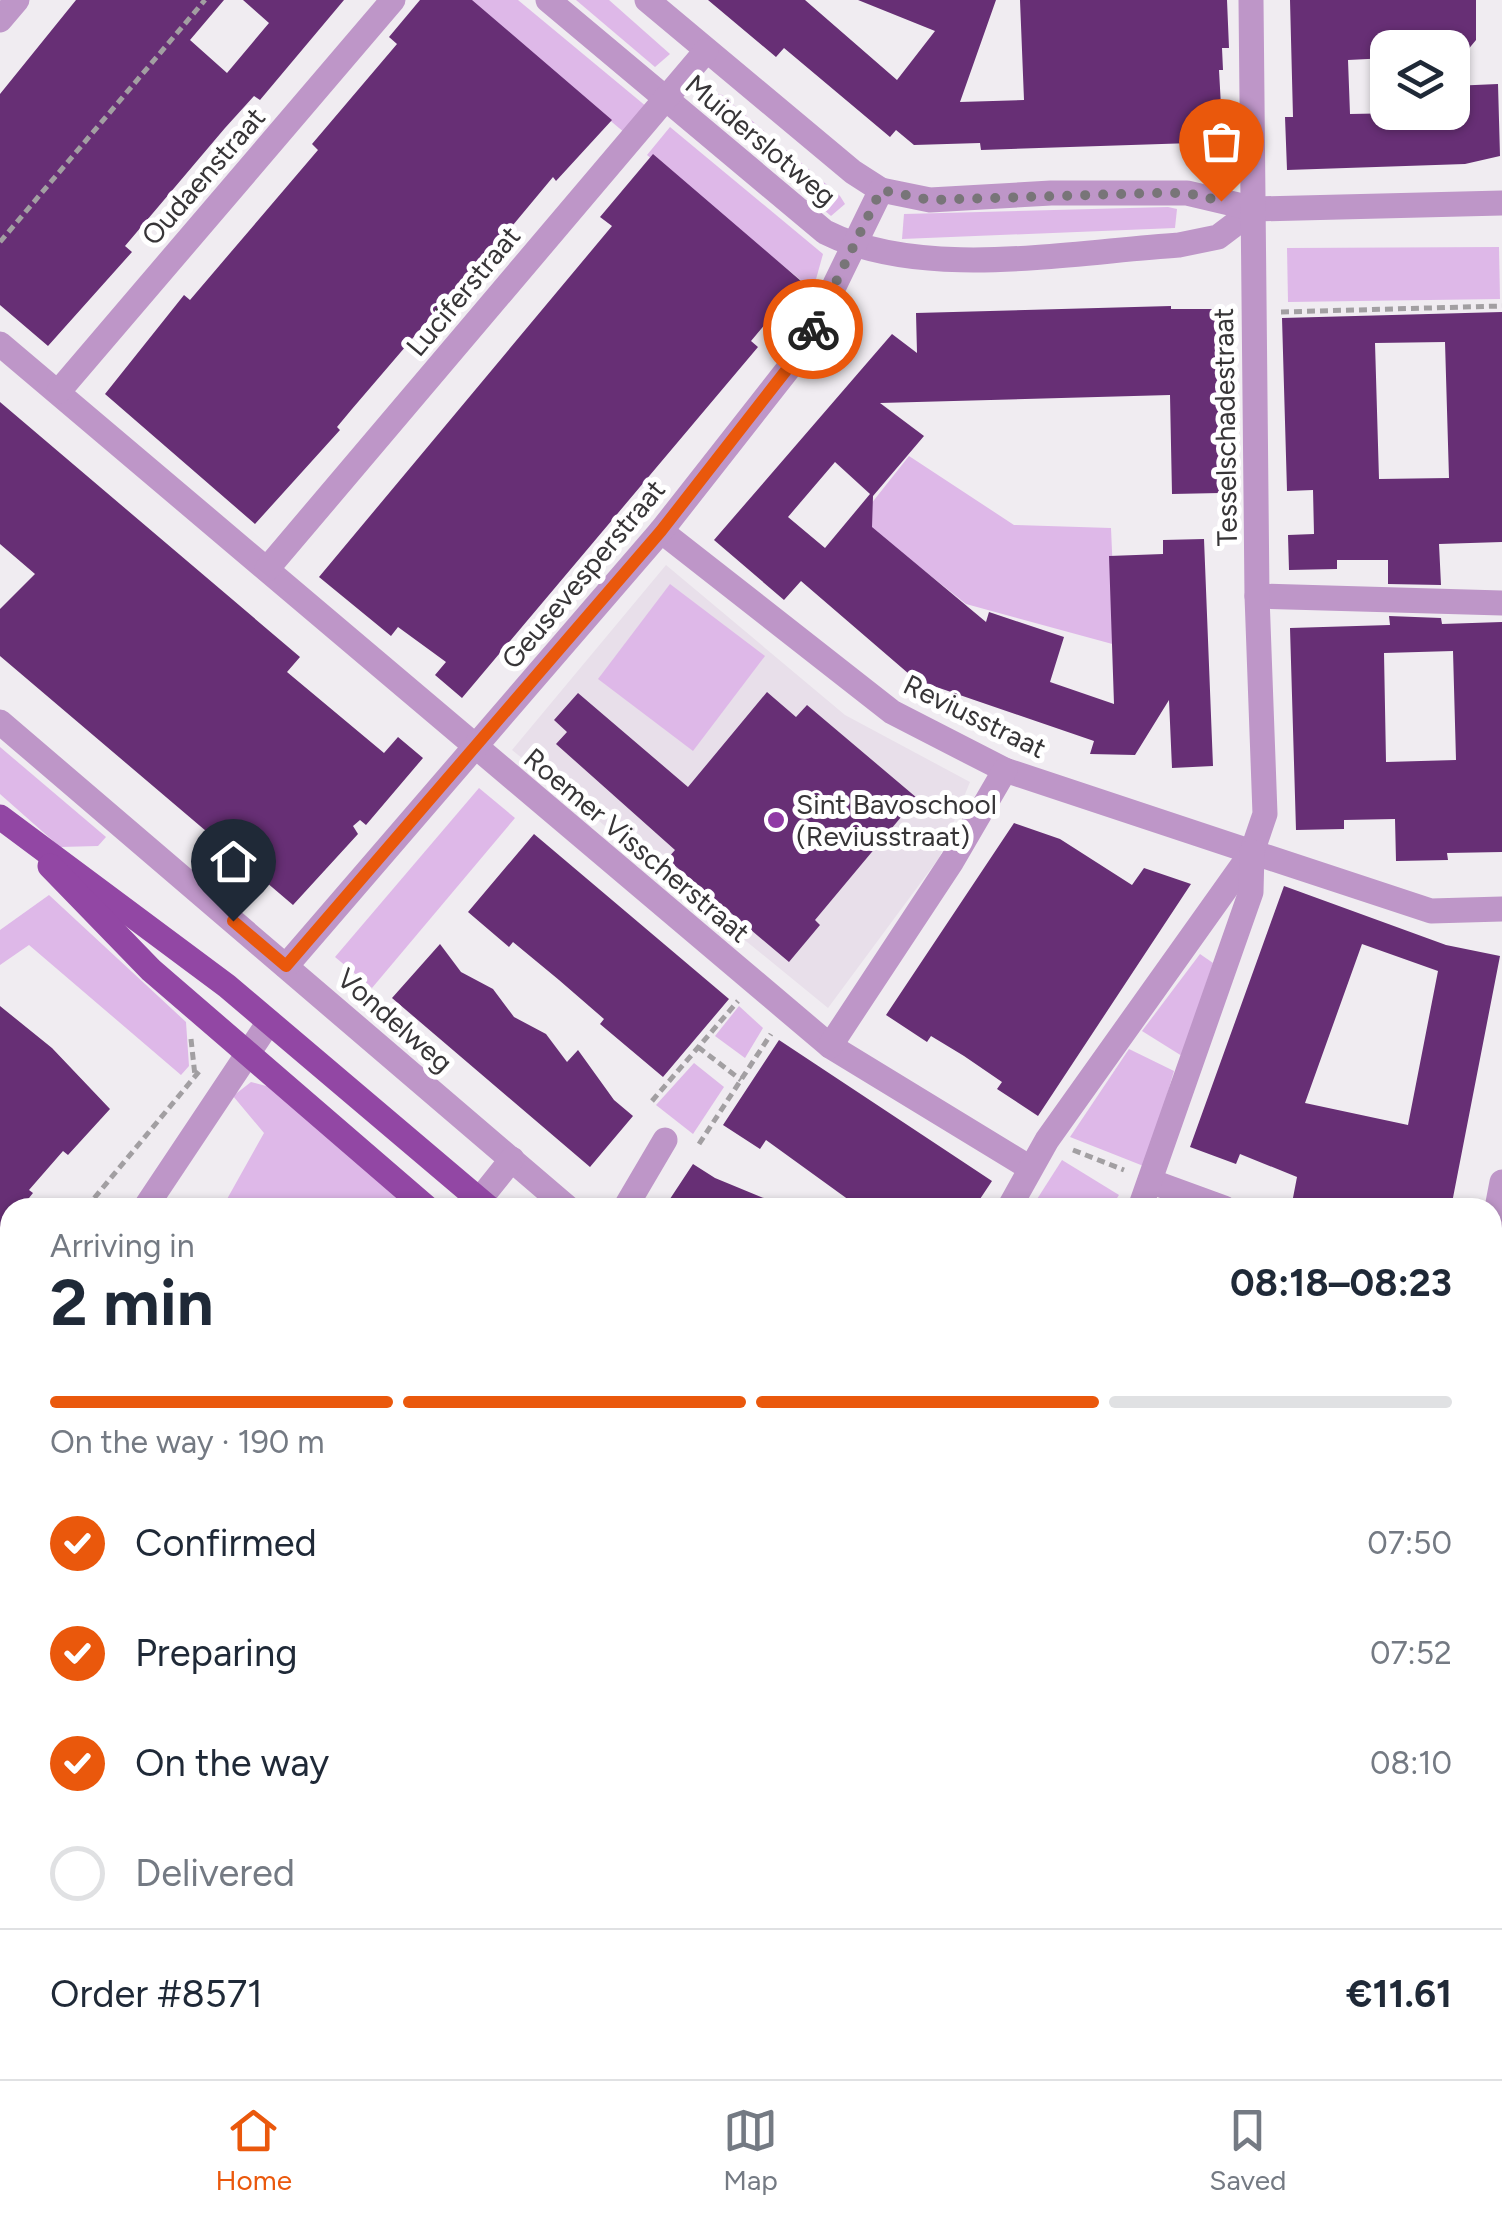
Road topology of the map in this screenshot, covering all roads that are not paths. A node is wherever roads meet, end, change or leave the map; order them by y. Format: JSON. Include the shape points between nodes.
{"nodes":[{"id":1,"x":17,"y":0,"type":"edge"},
{"id":2,"x":393,"y":0,"type":"edge"},
{"id":3,"x":548,"y":0,"type":"edge"},
{"id":4,"x":646,"y":0,"type":"edge"},
{"id":5,"x":1251,"y":0,"type":"edge"},
{"id":6,"x":0,"y":20,"type":"edge"},
{"id":7,"x":706,"y":51,"type":"junction"},
{"id":8,"x":665,"y":98,"type":"junction"},
{"id":9,"x":881,"y":190,"type":"junction"},
{"id":10,"x":1502,"y":203,"type":"edge"},
{"id":11,"x":1255,"y":209,"type":"junction"},
{"id":12,"x":855,"y":247,"type":"junction"},
{"id":13,"x":0,"y":344,"type":"edge"},
{"id":14,"x":59,"y":391,"type":"junction"},
{"id":15,"x":661,"y":531,"type":"junction"},
{"id":16,"x":266,"y":569,"type":"junction"},
{"id":17,"x":1258,"y":596,"type":"junction"},
{"id":18,"x":1502,"y":603,"type":"edge"},
{"id":19,"x":0,"y":722,"type":"edge"},
{"id":20,"x":476,"y":748,"type":"junction"},
{"id":21,"x":1005,"y":770,"type":"junction"},
{"id":22,"x":0,"y":817,"type":"edge"},
{"id":23,"x":23,"y":836,"type":"junction"},
{"id":24,"x":1252,"y":852,"type":"junction"},
{"id":25,"x":1502,"y":909,"type":"edge"},
{"id":26,"x":286,"y":966,"type":"junction"},
{"id":27,"x":269,"y":1022,"type":"junction"},
{"id":28,"x":830,"y":1046,"type":"junction"},
{"id":29,"x":248,"y":1054,"type":"junction"},
{"id":30,"x":664,"y":1140,"type":"dead end"},
{"id":31,"x":512,"y":1160,"type":"junction"},
{"id":32,"x":1030,"y":1168,"type":"junction"},
{"id":33,"x":1150,"y":1181,"type":"junction"},
{"id":34,"x":152,"y":1198,"type":"edge"},
{"id":35,"x":415,"y":1198,"type":"edge"},
{"id":36,"x":478,"y":1198,"type":"edge"},
{"id":37,"x":487,"y":1198,"type":"edge"},
{"id":38,"x":556,"y":1198,"type":"edge"},
{"id":39,"x":631,"y":1198,"type":"edge"},
{"id":40,"x":1014,"y":1198,"type":"edge"},
{"id":41,"x":1144,"y":1198,"type":"edge"},
{"id":42,"x":1197,"y":1198,"type":"edge"}],
"edges":[{"from":1,"to":6,"type":"street"},
{"from":2,"to":14,"type":"street","name":"Oudaenstraat"},
{"from":3,"to":8,"type":"street","name":"Muiderslotweg"},
{"from":4,"to":7,"type":"street","name":"Muiderslotweg"},
{"from":5,"to":11,"type":"street","name":"Tesselschadestraat"},
{"from":7,"to":8,"type":"street","name":"Luciferstraat"},
{"from":7,"to":9,"type":"street","name":"Muiderslotweg"},
{"from":8,"to":12,"type":"street","name":"Muiderslotweg","via":[[825,232]]},
{"from":8,"to":16,"type":"street","name":"Luciferstraat"},
{"from":9,"to":11,"type":"street","name":"Muiderslotweg","via":[[930,200],[1187,193]]},
{"from":9,"to":12,"type":"street","name":"Geusevesperstraat"},
{"from":10,"to":11,"type":"street","name":"Muiderslotweg"},
{"from":11,"to":12,"type":"street","name":"Muiderslotweg","via":[[1218,237],[1179,245],[937,261]]},
{"from":11,"to":17,"type":"street","name":"Tesselschadestraat"},
{"from":12,"to":15,"type":"street","name":"Geusevesperstraat","via":[[802,350]]},
{"from":13,"to":14,"type":"street","name":"Roemer Visscherstraat"},
{"from":14,"to":16,"type":"street","name":"Roemer Visscherstraat"},
{"from":15,"to":20,"type":"street","name":"Geusevesperstraat"},
{"from":15,"to":21,"type":"street","name":"Reviusstraat","via":[[892,712]]},
{"from":16,"to":20,"type":"street","name":"Roemer Visscherstraat"},
{"from":17,"to":18,"type":"street"},
{"from":17,"to":24,"type":"street","name":"Tesselschadestraat","via":[[1265,814]]},
{"from":19,"to":26,"type":"street","name":"Vondelweg"},
{"from":20,"to":26,"type":"street","name":"Geusevesperstraat"},
{"from":20,"to":28,"type":"street","name":"Roemer Visscherstraat"},
{"from":21,"to":24,"type":"street","name":"Reviusstraat"},
{"from":21,"to":28,"type":"street"},
{"from":22,"to":23,"type":"main road"},
{"from":23,"to":27,"type":"main road","via":[[169,940]]},
{"from":23,"to":29,"type":"main road","via":[[151,970]]},
{"from":24,"to":25,"type":"street","name":"Reviusstraat","via":[[1431,911]]},
{"from":24,"to":32,"type":"street","name":"Tesselschadestraat"},
{"from":24,"to":33,"type":"street","name":"Tesselschadestraat","via":[[1251,892]]},
{"from":26,"to":31,"type":"street","name":"Vondelweg"},
{"from":27,"to":29,"type":"street"},
{"from":27,"to":36,"type":"main road"},
{"from":28,"to":32,"type":"street","name":"Roemer Visscherstraat"},
{"from":29,"to":34,"type":"street"},
{"from":29,"to":35,"type":"main road"},
{"from":30,"to":39,"type":"street"},
{"from":31,"to":37,"type":"street"},
{"from":31,"to":38,"type":"street","name":"Vondelweg"},
{"from":32,"to":40,"type":"street","name":"Tesselschadestraat"},
{"from":33,"to":41,"type":"street","name":"Tesselschadestraat"},
{"from":33,"to":42,"type":"street"}]}
